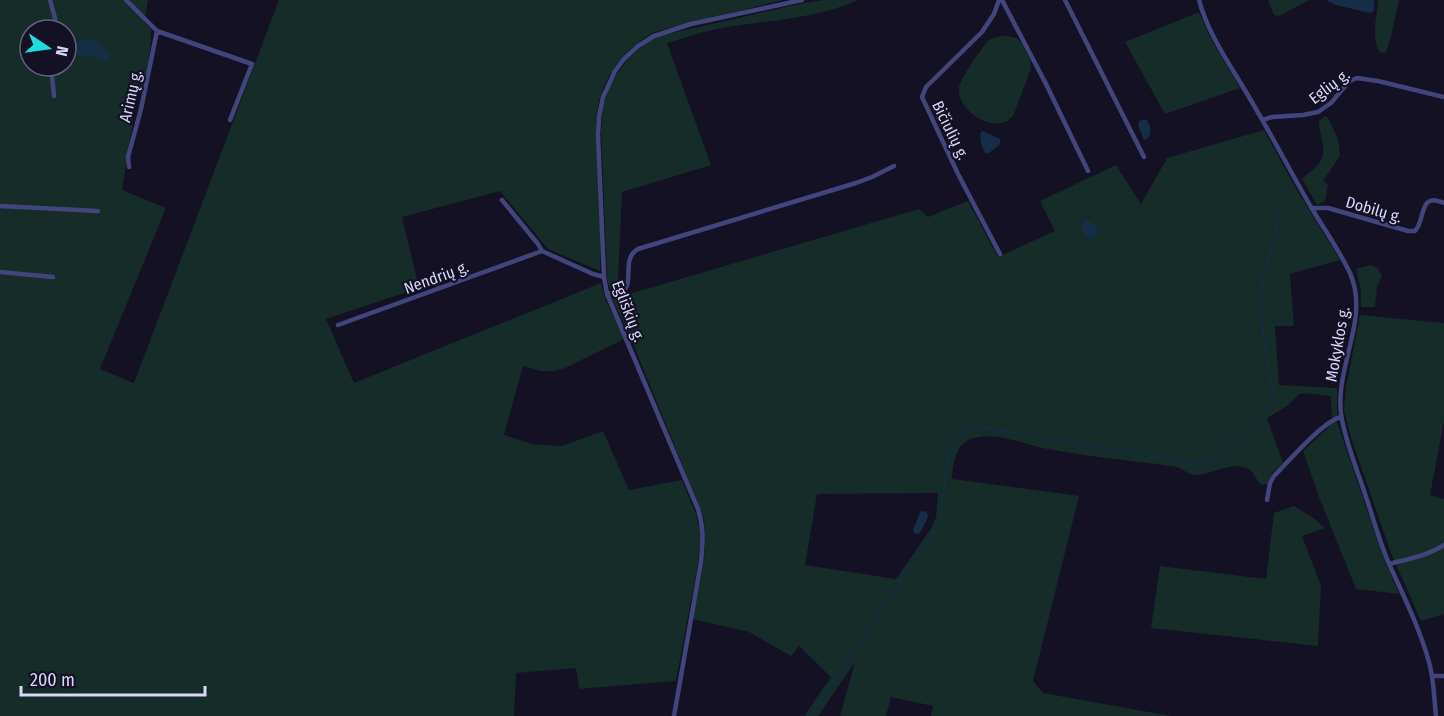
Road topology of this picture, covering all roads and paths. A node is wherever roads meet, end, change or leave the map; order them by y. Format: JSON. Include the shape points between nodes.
{"nodes":[{"id":1,"x":50,"y":0,"type":"edge"},
{"id":2,"x":126,"y":0,"type":"edge"},
{"id":3,"x":802,"y":0,"type":"edge"},
{"id":4,"x":1000,"y":0,"type":"edge"},
{"id":5,"x":1065,"y":0,"type":"edge"},
{"id":6,"x":1199,"y":0,"type":"edge"},
{"id":7,"x":55,"y":18,"type":"edge"},
{"id":8,"x":157,"y":31,"type":"junction"},
{"id":9,"x":52,"y":78,"type":"edge"},
{"id":10,"x":54,"y":96,"type":"dead end"},
{"id":11,"x":1444,"y":97,"type":"edge"},
{"id":12,"x":230,"y":120,"type":"dead end"},
{"id":13,"x":1263,"y":120,"type":"junction"},
{"id":14,"x":1144,"y":157,"type":"dead end"},
{"id":15,"x":894,"y":166,"type":"dead end"},
{"id":16,"x":129,"y":167,"type":"dead end"},
{"id":17,"x":1089,"y":171,"type":"dead end"},
{"id":18,"x":502,"y":200,"type":"dead end"},
{"id":19,"x":1444,"y":203,"type":"edge"},
{"id":20,"x":0,"y":206,"type":"edge"},
{"id":21,"x":1312,"y":208,"type":"junction"},
{"id":22,"x":98,"y":211,"type":"dead end"},
{"id":23,"x":542,"y":251,"type":"junction"},
{"id":24,"x":1000,"y":254,"type":"dead end"},
{"id":25,"x":0,"y":272,"type":"edge"},
{"id":26,"x":53,"y":277,"type":"dead end"},
{"id":27,"x":604,"y":277,"type":"junction"},
{"id":28,"x":607,"y":294,"type":"junction"},
{"id":29,"x":338,"y":325,"type":"dead end"},
{"id":30,"x":1341,"y":417,"type":"junction"},
{"id":31,"x":1267,"y":500,"type":"dead end"},
{"id":32,"x":1444,"y":545,"type":"edge"},
{"id":33,"x":1389,"y":564,"type":"junction"},
{"id":34,"x":1432,"y":676,"type":"junction"},
{"id":35,"x":1444,"y":676,"type":"edge"},
{"id":36,"x":674,"y":716,"type":"edge"},
{"id":37,"x":1436,"y":716,"type":"edge"}],
"edges":[{"from":1,"to":7,"type":"street"},
{"from":2,"to":8,"type":"street"},
{"from":3,"to":27,"type":"street","name":"Egliškių g.","via":[[654,36],[638,46],[615,71],[603,97],[598,135]]},
{"from":4,"to":17,"type":"street"},
{"from":4,"to":24,"type":"street","name":"Bičiulių g.","via":[[982,32],[926,87],[922,97]]},
{"from":5,"to":14,"type":"street"},
{"from":6,"to":13,"type":"street","name":"Mokyklos g.","via":[[1212,34]]},
{"from":8,"to":12,"type":"street","via":[[252,64]]},
{"from":8,"to":16,"type":"street","name":"Arimų g.","via":[[130,147]]},
{"from":9,"to":10,"type":"street"},
{"from":11,"to":13,"type":"street","name":"Eglių g.","via":[[1357,78],[1318,112]]},
{"from":13,"to":21,"type":"street","name":"Mokyklos g."},
{"from":15,"to":28,"type":"street","via":[[856,183],[638,249],[630,257],[625,289]]},
{"from":18,"to":23,"type":"street"},
{"from":19,"to":21,"type":"street","name":"Dobilų g.","via":[[1427,203],[1415,231],[1328,208]]},
{"from":20,"to":22,"type":"street"},
{"from":21,"to":30,"type":"street","name":"Mokyklos g.","via":[[1345,263],[1355,289],[1357,312],[1341,383]]},
{"from":23,"to":27,"type":"street"},
{"from":23,"to":29,"type":"street","name":"Nendrių g."},
{"from":25,"to":26,"type":"street"},
{"from":27,"to":28,"type":"street","name":"Egliškių g."},
{"from":28,"to":36,"type":"street","name":"Egliškių g.","via":[[702,523],[701,562]]},
{"from":30,"to":31,"type":"street","via":[[1312,437],[1274,476]]},
{"from":30,"to":33,"type":"street","name":"Mokyklos g."},
{"from":32,"to":33,"type":"street"},
{"from":33,"to":34,"type":"street","name":"Mokyklos g.","via":[[1424,646]]},
{"from":34,"to":35,"type":"street"},
{"from":34,"to":37,"type":"street","name":"Mokyklos g."}]}
